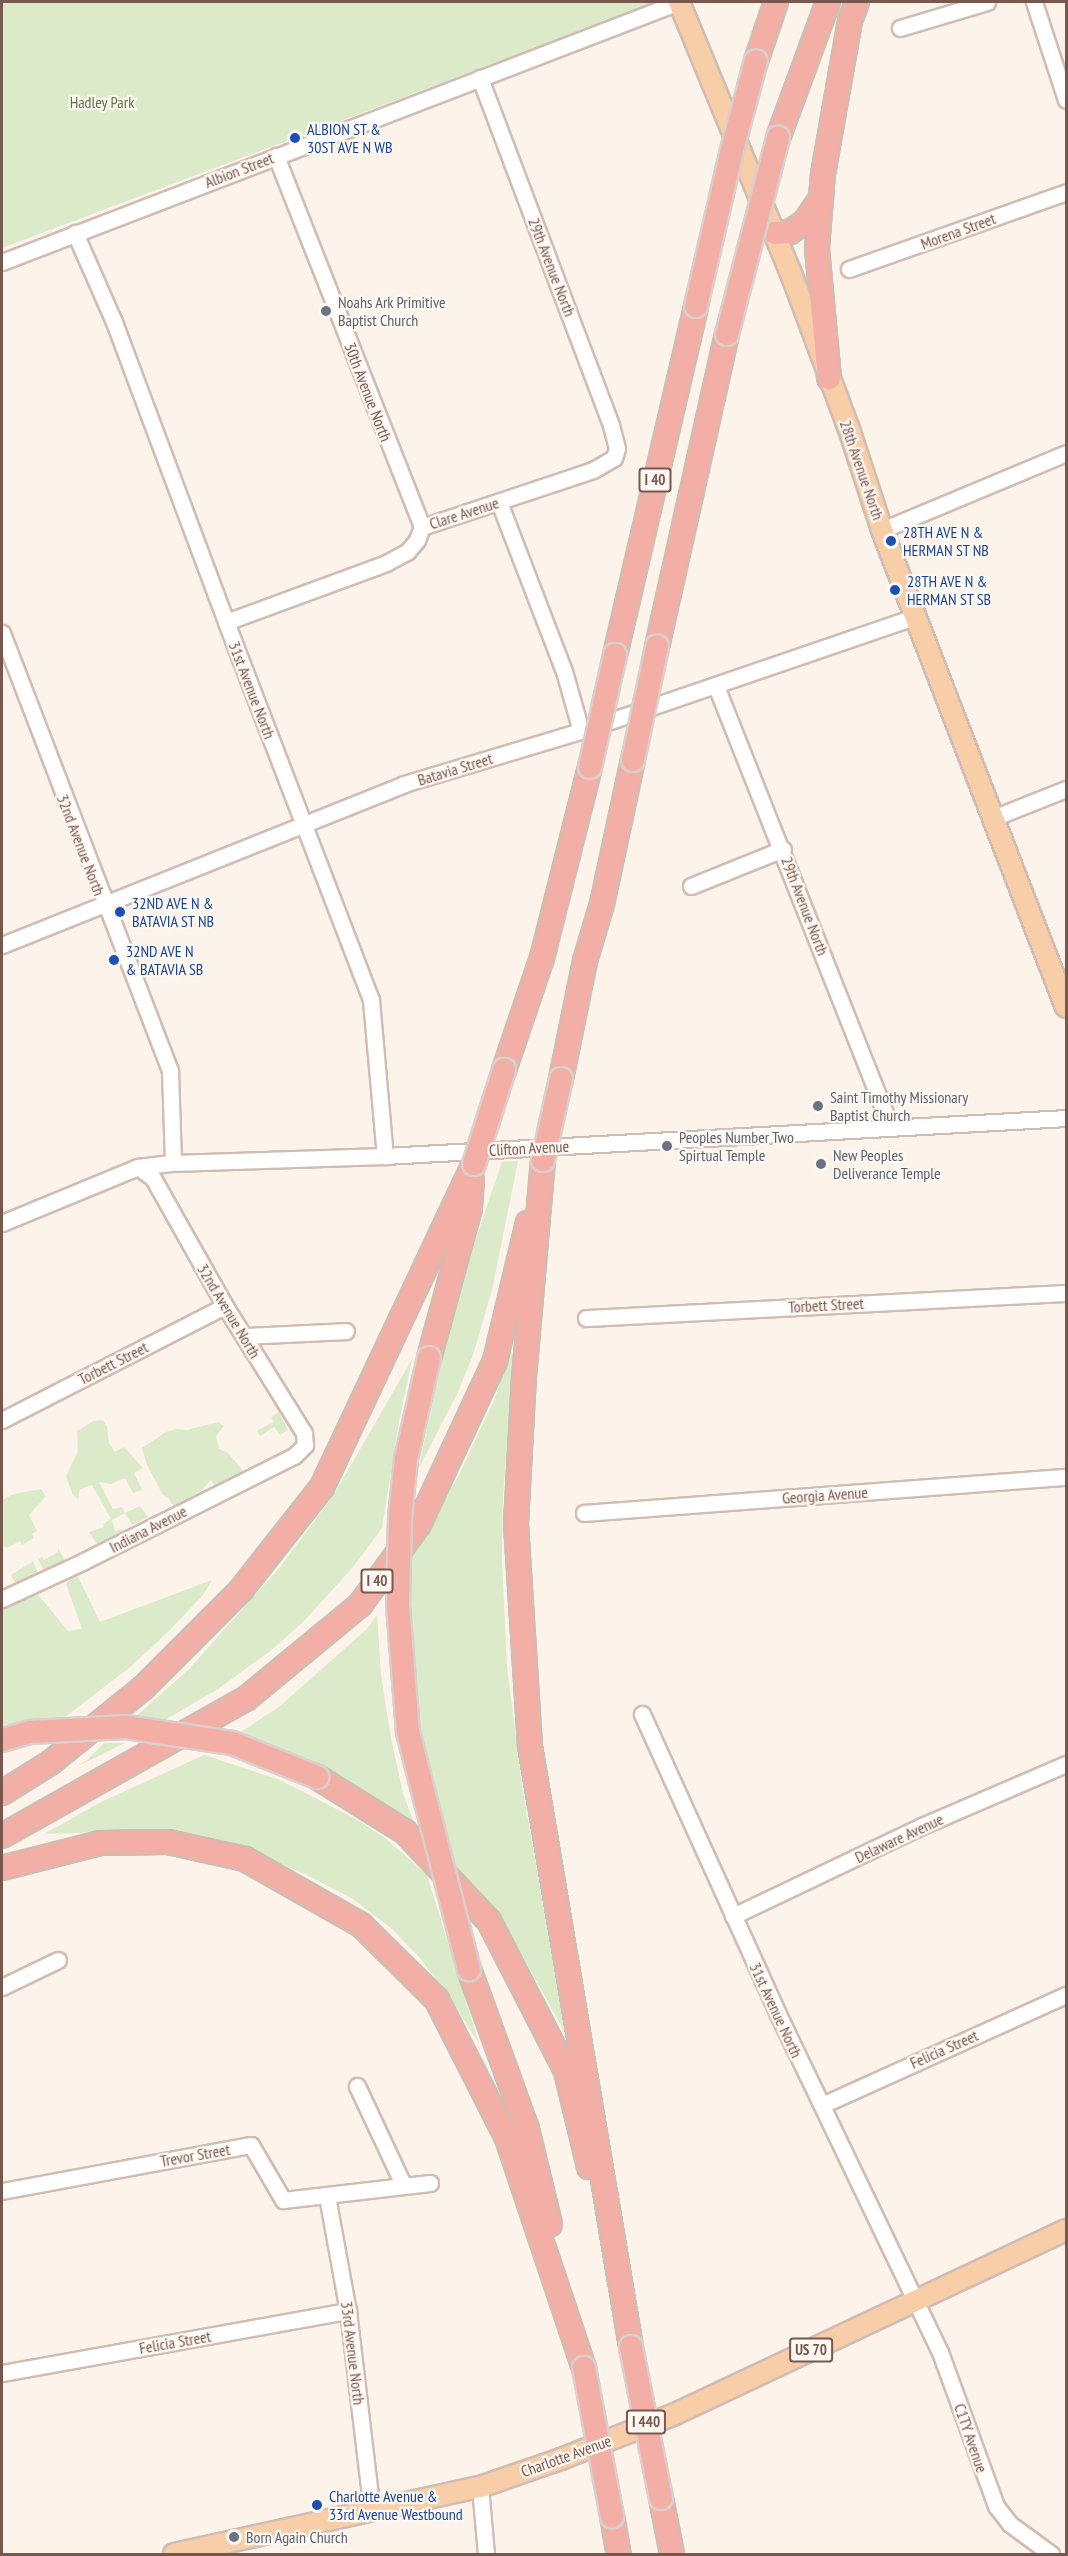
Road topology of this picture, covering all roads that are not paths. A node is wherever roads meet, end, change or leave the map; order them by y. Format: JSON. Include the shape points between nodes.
{"nodes":[{"id":1,"x":679,"y":2,"type":"edge"},
{"id":2,"x":776,"y":2,"type":"edge"},
{"id":3,"x":828,"y":2,"type":"edge"},
{"id":4,"x":857,"y":2,"type":"edge"},
{"id":5,"x":987,"y":2,"type":"edge"},
{"id":6,"x":1034,"y":2,"type":"edge"},
{"id":7,"x":900,"y":28,"type":"dead end"},
{"id":8,"x":480,"y":78,"type":"junction"},
{"id":9,"x":1066,"y":100,"type":"edge"},
{"id":10,"x":276,"y":156,"type":"junction"},
{"id":11,"x":1066,"y":192,"type":"edge"},
{"id":12,"x":821,"y":197,"type":"junction"},
{"id":13,"x":75,"y":233,"type":"junction"},
{"id":14,"x":775,"y":233,"type":"junction"},
{"id":15,"x":2,"y":262,"type":"edge"},
{"id":16,"x":849,"y":269,"type":"dead end"},
{"id":17,"x":829,"y":378,"type":"junction"},
{"id":18,"x":1066,"y":453,"type":"edge"},
{"id":19,"x":614,"y":458,"type":"joint"},
{"id":20,"x":499,"y":502,"type":"junction"},
{"id":21,"x":422,"y":527,"type":"junction"},
{"id":22,"x":882,"y":530,"type":"junction"},
{"id":23,"x":917,"y":616,"type":"junction"},
{"id":24,"x":226,"y":622,"type":"junction"},
{"id":25,"x":2,"y":633,"type":"edge"},
{"id":26,"x":716,"y":686,"type":"junction"},
{"id":27,"x":581,"y":731,"type":"junction"},
{"id":28,"x":1066,"y":789,"type":"edge"},
{"id":29,"x":993,"y":818,"type":"junction"},
{"id":30,"x":304,"y":824,"type":"junction"},
{"id":31,"x":783,"y":849,"type":"junction"},
{"id":32,"x":691,"y":886,"type":"dead end"},
{"id":33,"x":104,"y":905,"type":"junction"},
{"id":34,"x":2,"y":945,"type":"edge"},
{"id":35,"x":1066,"y":1007,"type":"edge"},
{"id":36,"x":1066,"y":1118,"type":"edge"},
{"id":37,"x":891,"y":1128,"type":"junction"},
{"id":38,"x":385,"y":1156,"type":"junction"},
{"id":39,"x":543,"y":1161,"type":"junction"},
{"id":40,"x":173,"y":1163,"type":"junction"},
{"id":41,"x":474,"y":1165,"type":"junction"},
{"id":42,"x":138,"y":1167,"type":"junction"},
{"id":43,"x":2,"y":1223,"type":"edge"},
{"id":44,"x":1066,"y":1293,"type":"edge"},
{"id":45,"x":225,"y":1306,"type":"junction"},
{"id":46,"x":586,"y":1318,"type":"dead end"},
{"id":47,"x":346,"y":1331,"type":"dead end"},
{"id":48,"x":244,"y":1336,"type":"junction"},
{"id":49,"x":2,"y":1420,"type":"edge"},
{"id":50,"x":294,"y":1456,"type":"joint"},
{"id":51,"x":1066,"y":1476,"type":"edge"},
{"id":52,"x":584,"y":1513,"type":"dead end"},
{"id":53,"x":2,"y":1599,"type":"edge"},
{"id":54,"x":642,"y":1714,"type":"dead end"},
{"id":55,"x":2,"y":1740,"type":"edge"},
{"id":56,"x":1066,"y":1764,"type":"edge"},
{"id":57,"x":2,"y":1793,"type":"edge"},
{"id":58,"x":2,"y":1836,"type":"edge"},
{"id":59,"x":2,"y":1868,"type":"edge"},
{"id":60,"x":733,"y":1916,"type":"junction"},
{"id":61,"x":58,"y":1960,"type":"dead end"},
{"id":62,"x":2,"y":1987,"type":"edge"},
{"id":63,"x":1066,"y":1995,"type":"edge"},
{"id":64,"x":357,"y":2086,"type":"dead end"},
{"id":65,"x":822,"y":2104,"type":"junction"},
{"id":66,"x":430,"y":2183,"type":"dead end"},
{"id":67,"x":403,"y":2184,"type":"junction"},
{"id":68,"x":2,"y":2191,"type":"edge"},
{"id":69,"x":327,"y":2196,"type":"junction"},
{"id":70,"x":1066,"y":2230,"type":"edge"},
{"id":71,"x":916,"y":2303,"type":"junction"},
{"id":72,"x":348,"y":2311,"type":"junction"},
{"id":73,"x":631,"y":2347,"type":"junction"},
{"id":74,"x":584,"y":2368,"type":"junction"},
{"id":75,"x":2,"y":2373,"type":"edge"},
{"id":76,"x":480,"y":2487,"type":"junction"},
{"id":77,"x":372,"y":2512,"type":"junction"},
{"id":78,"x":174,"y":2554,"type":"edge"},
{"id":79,"x":486,"y":2554,"type":"edge"},
{"id":80,"x":619,"y":2554,"type":"edge"},
{"id":81,"x":672,"y":2554,"type":"edge"},
{"id":82,"x":1050,"y":2554,"type":"edge"}],
"edges":[{"from":1,"to":8,"type":"street","name":"Albion Street"},
{"from":1,"to":14,"type":"main road","name":"28th Avenue North"},
{"from":2,"to":41,"type":"highway","number":"I 40","bridge":true,"via":[[731,154],[590,767],[542,958]]},
{"from":3,"to":39,"type":"highway","number":"I 40","bridge":true,"via":[[778,138],[727,334]]},
{"from":4,"to":12,"type":"highway","via":[[850,21]]},
{"from":5,"to":7,"type":"street"},
{"from":6,"to":9,"type":"street"},
{"from":8,"to":10,"type":"street","name":"Albion Street"},
{"from":8,"to":19,"type":"street","name":"29th Avenue North","via":[[611,425],[617,448]]},
{"from":10,"to":13,"type":"street","name":"Albion Street"},
{"from":10,"to":21,"type":"street","name":"30th Avenue North"},
{"from":11,"to":16,"type":"street","name":"Morena Street"},
{"from":12,"to":14,"type":"highway","via":[[805,222],[790,232]]},
{"from":12,"to":17,"type":"highway","via":[[818,280]]},
{"from":13,"to":15,"type":"street","name":"Albion Street"},
{"from":13,"to":24,"type":"street","name":"31st Avenue North","via":[[114,322]]},
{"from":14,"to":17,"type":"main road","name":"28th Avenue North"},
{"from":17,"to":22,"type":"main road","name":"28th Avenue North"},
{"from":18,"to":22,"type":"street"},
{"from":19,"to":20,"type":"street","name":"Clare Avenue","via":[[605,465]]},
{"from":20,"to":21,"type":"street","name":"Clare Avenue"},
{"from":20,"to":27,"type":"street","via":[[564,670]]},
{"from":21,"to":24,"type":"street","name":"Clare Avenue","via":[[407,552],[386,563]]},
{"from":22,"to":23,"type":"main road","name":"28th Avenue North"},
{"from":23,"to":26,"type":"street","name":"Batavia Street"},
{"from":23,"to":29,"type":"main road","name":"28th Avenue North"},
{"from":24,"to":30,"type":"street","name":"31st Avenue North"},
{"from":25,"to":33,"type":"street","name":"32nd Avenue North"},
{"from":26,"to":27,"type":"street","name":"Batavia Street"},
{"from":26,"to":31,"type":"street","name":"29th Avenue North"},
{"from":27,"to":30,"type":"street","name":"Batavia Street","via":[[404,784]]},
{"from":28,"to":29,"type":"street"},
{"from":29,"to":35,"type":"main road","name":"28th Avenue North"},
{"from":30,"to":33,"type":"street","name":"Batavia Street"},
{"from":30,"to":38,"type":"street","name":"31st Avenue North","via":[[371,1000]]},
{"from":31,"to":32,"type":"street"},
{"from":31,"to":37,"type":"street","name":"29th Avenue North"},
{"from":33,"to":34,"type":"street","name":"Batavia Street"},
{"from":33,"to":40,"type":"street","name":"32nd Avenue North","via":[[170,1071]]},
{"from":36,"to":37,"type":"street","name":"Clifton Avenue"},
{"from":37,"to":38,"type":"street","name":"Clifton Avenue"},
{"from":38,"to":40,"type":"street","name":"Clifton Avenue"},
{"from":39,"to":58,"type":"highway","number":"I 40","via":[[495,1360],[419,1524],[360,1605],[247,1698]]},
{"from":39,"to":73,"type":"highway","via":[[516,1524],[530,1746]]},
{"from":40,"to":42,"type":"street","name":"Clifton Avenue"},
{"from":41,"to":57,"type":"highway","number":"I 40","via":[[322,1487],[240,1590],[143,1688],[50,1763]]},
{"from":41,"to":74,"type":"highway","bridge":true,"via":[[470,1208],[406,1459],[398,1605],[408,1732],[469,1969],[527,2129]]},
{"from":42,"to":43,"type":"street","name":"Clifton Avenue"},
{"from":42,"to":45,"type":"street","name":"32nd Avenue North","via":[[153,1178]]},
{"from":44,"to":46,"type":"street","name":"Torbett Street"},
{"from":45,"to":48,"type":"street","name":"32nd Avenue North"},
{"from":45,"to":49,"type":"street","name":"Torbett Street"},
{"from":47,"to":48,"type":"street"},
{"from":48,"to":50,"type":"street","name":"32nd Avenue North","via":[[304,1433],[305,1445]]},
{"from":50,"to":53,"type":"street","name":"Indiana Avenue"},
{"from":51,"to":52,"type":"street","name":"Georgia Avenue"},
{"from":54,"to":60,"type":"street","name":"31st Avenue North"},
{"from":55,"to":73,"type":"highway","bridge":true,"via":[[30,1732],[126,1727],[232,1743],[317,1777],[405,1832],[489,1921],[566,2072]]},
{"from":56,"to":60,"type":"street","name":"Delaware Avenue","via":[[922,1826]]},
{"from":59,"to":74,"type":"highway","via":[[100,1843],[168,1842],[245,1859],[361,1926],[437,2000],[507,2138]]},
{"from":60,"to":65,"type":"street","name":"31st Avenue North"},
{"from":61,"to":62,"type":"street"},
{"from":63,"to":65,"type":"street","name":"Felicia Street"},
{"from":64,"to":67,"type":"street"},
{"from":65,"to":71,"type":"street","name":"31st Avenue North"},
{"from":66,"to":67,"type":"street","name":"Trevor Street"},
{"from":67,"to":69,"type":"street","name":"Trevor Street"},
{"from":68,"to":69,"type":"street","name":"Trevor Street","via":[[250,2145],[283,2200]]},
{"from":69,"to":72,"type":"street","name":"33rd Avenue North"},
{"from":70,"to":71,"type":"main road","name":"Charlotte Avenue","number":"US 70"},
{"from":71,"to":76,"type":"main road","name":"Charlotte Avenue","number":"US 70","via":[[675,2414]]},
{"from":71,"to":82,"type":"street","name":"C1TY Avenue","via":[[940,2352],[996,2506],[1016,2529]]},
{"from":72,"to":75,"type":"street","name":"Felicia Street"},
{"from":72,"to":77,"type":"street","name":"33rd Avenue North"},
{"from":73,"to":81,"type":"highway","number":"I 440","bridge":true},
{"from":74,"to":80,"type":"highway","bridge":true},
{"from":76,"to":77,"type":"main road","name":"Charlotte Avenue","number":"US 70"},
{"from":76,"to":79,"type":"street"},
{"from":77,"to":78,"type":"main road","name":"Charlotte Avenue","number":"US 70"}]}
